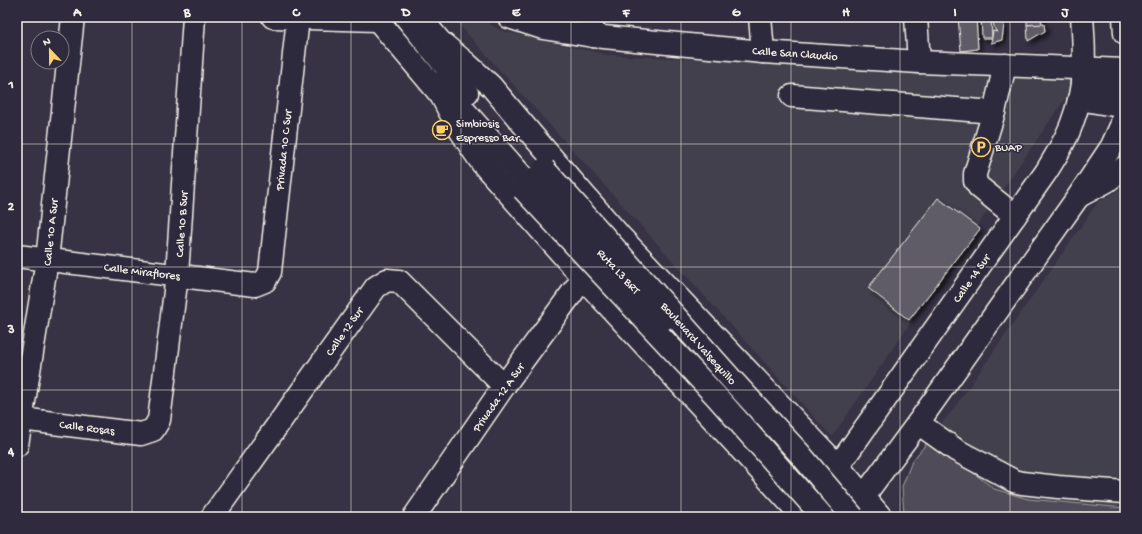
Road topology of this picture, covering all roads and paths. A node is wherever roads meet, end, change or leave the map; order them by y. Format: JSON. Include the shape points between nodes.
{"nodes":[{"id":1,"x":73,"y":17,"type":"edge"},
{"id":2,"x":194,"y":17,"type":"edge"},
{"id":3,"x":273,"y":17,"type":"edge"},
{"id":4,"x":406,"y":17,"type":"edge"},
{"id":5,"x":420,"y":17,"type":"edge"},
{"id":6,"x":509,"y":17,"type":"edge"},
{"id":7,"x":760,"y":17,"type":"edge"},
{"id":8,"x":916,"y":17,"type":"edge"},
{"id":9,"x":1082,"y":17,"type":"edge"},
{"id":10,"x":1124,"y":17,"type":"edge"},
{"id":11,"x":298,"y":18,"type":"junction"},
{"id":12,"x":378,"y":18,"type":"edge"},
{"id":13,"x":592,"y":26,"type":"edge"},
{"id":14,"x":1125,"y":33,"type":"edge"},
{"id":15,"x":442,"y":43,"type":"junction"},
{"id":16,"x":763,"y":52,"type":"junction"},
{"id":17,"x":920,"y":62,"type":"junction"},
{"id":18,"x":1005,"y":65,"type":"junction"},
{"id":19,"x":1125,"y":70,"type":"edge"},
{"id":20,"x":1082,"y":83,"type":"junction"},
{"id":21,"x":1125,"y":90,"type":"edge"},
{"id":22,"x":441,"y":95,"type":"junction"},
{"id":23,"x":792,"y":96,"type":"dead end"},
{"id":24,"x":1125,"y":107,"type":"edge"},
{"id":25,"x":1125,"y":110,"type":"edge"},
{"id":26,"x":994,"y":112,"type":"junction"},
{"id":27,"x":1125,"y":167,"type":"edge"},
{"id":28,"x":533,"y":180,"type":"junction"},
{"id":29,"x":1078,"y":196,"type":"junction"},
{"id":30,"x":1015,"y":216,"type":"junction"},
{"id":31,"x":17,"y":256,"type":"edge"},
{"id":32,"x":47,"y":260,"type":"junction"},
{"id":33,"x":177,"y":275,"type":"junction"},
{"id":34,"x":583,"y":278,"type":"junction"},
{"id":35,"x":266,"y":282,"type":"joint"},
{"id":36,"x":504,"y":386,"type":"junction"},
{"id":37,"x":21,"y":419,"type":"junction"},
{"id":38,"x":796,"y":421,"type":"junction"},
{"id":39,"x":918,"y":423,"type":"junction"},
{"id":40,"x":153,"y":430,"type":"joint"},
{"id":41,"x":17,"y":445,"type":"edge"},
{"id":42,"x":752,"y":462,"type":"junction"},
{"id":43,"x":838,"y":466,"type":"junction"},
{"id":44,"x":1125,"y":492,"type":"edge"},
{"id":45,"x":864,"y":496,"type":"junction"},
{"id":46,"x":212,"y":517,"type":"edge"},
{"id":47,"x":414,"y":517,"type":"edge"},
{"id":48,"x":803,"y":517,"type":"edge"},
{"id":49,"x":824,"y":517,"type":"edge"},
{"id":50,"x":841,"y":517,"type":"edge"},
{"id":51,"x":848,"y":517,"type":"edge"},
{"id":52,"x":853,"y":517,"type":"edge"},
{"id":53,"x":881,"y":517,"type":"edge"}],
"edges":[{"from":1,"to":32,"type":"main road","name":"Calle 10 A Sur"},
{"from":2,"to":33,"type":"main road","name":"Calle 10 B Sur"},
{"from":3,"to":11,"type":"main road"},
{"from":4,"to":28,"type":"main road","name":"Ruta L3 BRT"},
{"from":5,"to":15,"type":"main road"},
{"from":6,"to":13,"type":"main road","name":"Calle San Claudio","via":[[543,28]]},
{"from":7,"to":16,"type":"main road"},
{"from":8,"to":17,"type":"main road"},
{"from":9,"to":20,"type":"main road","name":"Calle 14 Sur"},
{"from":10,"to":14,"type":"main road"},
{"from":11,"to":12,"type":"main road"},
{"from":11,"to":35,"type":"main road","name":"Privada 10 C Sur","via":[[270,272]]},
{"from":12,"to":22,"type":"main road"},
{"from":12,"to":28,"type":"main road"},
{"from":13,"to":16,"type":"main road","name":"Calle San Claudio"},
{"from":15,"to":28,"type":"main road"},
{"from":15,"to":38,"type":"main road","via":[[491,86],[620,235]]},
{"from":16,"to":17,"type":"main road","name":"Calle San Claudio"},
{"from":17,"to":18,"type":"main road","name":"Calle San Claudio"},
{"from":18,"to":20,"type":"main road","name":"Calle San Claudio"},
{"from":18,"to":26,"type":"main road"},
{"from":19,"to":20,"type":"main road"},
{"from":20,"to":21,"type":"main road"},
{"from":20,"to":24,"type":"main road"},
{"from":20,"to":30,"type":"main road","name":"Calle 14 Sur","via":[[1072,124],[1061,147]]},
{"from":22,"to":28,"type":"main road"},
{"from":22,"to":34,"type":"main road","via":[[454,122],[482,163]]},
{"from":23,"to":26,"type":"main road"},
{"from":25,"to":29,"type":"main road","via":[[1112,146]]},
{"from":26,"to":30,"type":"main road","via":[[975,181]]},
{"from":27,"to":29,"type":"main road","via":[[1107,181]]},
{"from":28,"to":49,"type":"main road","name":"Boulevard Valsequillo","bridge":true,"via":[[716,396]]},
{"from":28,"to":50,"type":"main road","name":"Ruta L3 BRT","bridge":true,"via":[[787,453]]},
{"from":28,"to":52,"type":"main road","name":"Boulevard Valsequillo","bridge":true,"via":[[733,380]]},
{"from":29,"to":39,"type":"main road"},
{"from":30,"to":43,"type":"main road","name":"Calle 14 Sur"},
{"from":31,"to":32,"type":"main road","name":"Calle Miraflores"},
{"from":32,"to":33,"type":"main road","name":"Calle Miraflores"},
{"from":32,"to":37,"type":"main road","name":"Calle 10 A Sur"},
{"from":33,"to":35,"type":"main road","name":"Calle Miraflores","via":[[255,285]]},
{"from":33,"to":40,"type":"main road","name":"Calle 10 B Sur","via":[[159,420]]},
{"from":34,"to":36,"type":"main road","name":"Privada 12 A Sur"},
{"from":34,"to":42,"type":"main road"},
{"from":36,"to":46,"type":"main road","name":"Calle 12 Sur","via":[[399,281],[387,280],[376,287]]},
{"from":36,"to":47,"type":"main road","name":"Privada 12 A Sur"},
{"from":37,"to":40,"type":"main road","name":"Calle Rosas","via":[[141,434]]},
{"from":37,"to":41,"type":"main road","name":"Calle 10 A Sur"},
{"from":38,"to":42,"type":"main road","via":[[799,437],[791,451],[780,460],[771,463]]},
{"from":38,"to":43,"type":"main road"},
{"from":39,"to":44,"type":"main road","via":[[956,450],[1014,481]]},
{"from":39,"to":45,"type":"main road"},
{"from":42,"to":48,"type":"main road"},
{"from":43,"to":45,"type":"main road"},
{"from":43,"to":48,"type":"main road","name":"Calle 14 Sur"},
{"from":45,"to":51,"type":"main road"},
{"from":45,"to":53,"type":"main road"}]}
